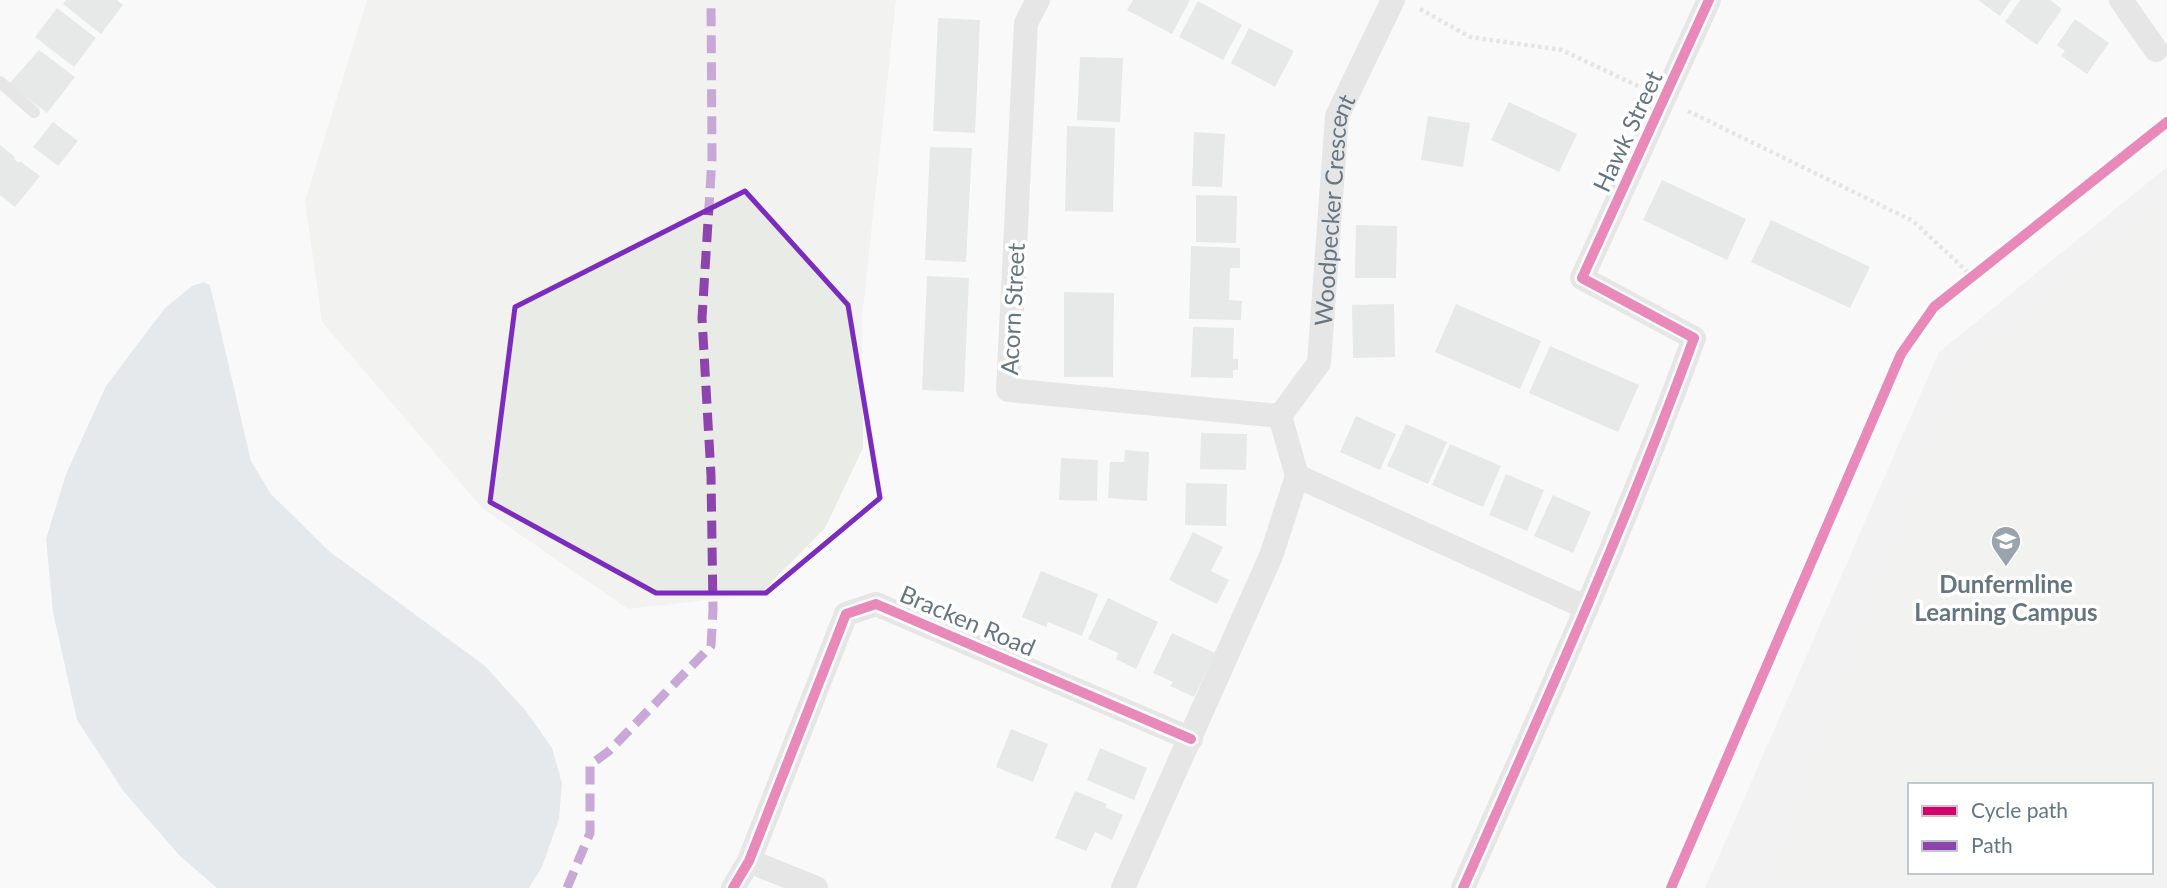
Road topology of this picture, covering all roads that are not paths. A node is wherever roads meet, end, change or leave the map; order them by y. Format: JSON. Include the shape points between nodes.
{"nodes":[{"id":1,"x":1038,"y":0,"type":"edge"},
{"id":2,"x":1709,"y":0,"type":"edge"},
{"id":3,"x":2121,"y":0,"type":"edge"},
{"id":4,"x":1404,"y":3,"type":"edge"},
{"id":5,"x":2156,"y":50,"type":"dead end"},
{"id":6,"x":0,"y":82,"type":"edge"},
{"id":7,"x":34,"y":112,"type":"dead end"},
{"id":8,"x":1280,"y":416,"type":"junction"},
{"id":9,"x":1297,"y":476,"type":"junction"},
{"id":10,"x":1587,"y":608,"type":"junction"},
{"id":11,"x":1191,"y":739,"type":"junction"},
{"id":12,"x":749,"y":861,"type":"junction"},
{"id":13,"x":733,"y":888,"type":"edge"},
{"id":14,"x":816,"y":888,"type":"edge"},
{"id":15,"x":1123,"y":888,"type":"edge"},
{"id":16,"x":1464,"y":888,"type":"edge"}],
"edges":[{"from":1,"to":8,"type":"street","name":"Acorn Street","via":[[1026,23],[1008,390]]},
{"from":2,"to":10,"type":"street","name":"Hawk Street","via":[[1582,278],[1694,338]]},
{"from":3,"to":5,"type":"street"},
{"from":4,"to":8,"type":"street","name":"Woodpecker Crescent","via":[[1337,116],[1319,363]]},
{"from":6,"to":7,"type":"lane"},
{"from":8,"to":9,"type":"street"},
{"from":9,"to":10,"type":"street"},
{"from":9,"to":11,"type":"street","via":[[1271,556]]},
{"from":10,"to":16,"type":"street"},
{"from":11,"to":12,"type":"street","name":"Bracken Road","via":[[876,604],[846,614]]},
{"from":11,"to":15,"type":"street"},
{"from":12,"to":13,"type":"street","name":"Bracken Road"},
{"from":12,"to":14,"type":"street"}]}
